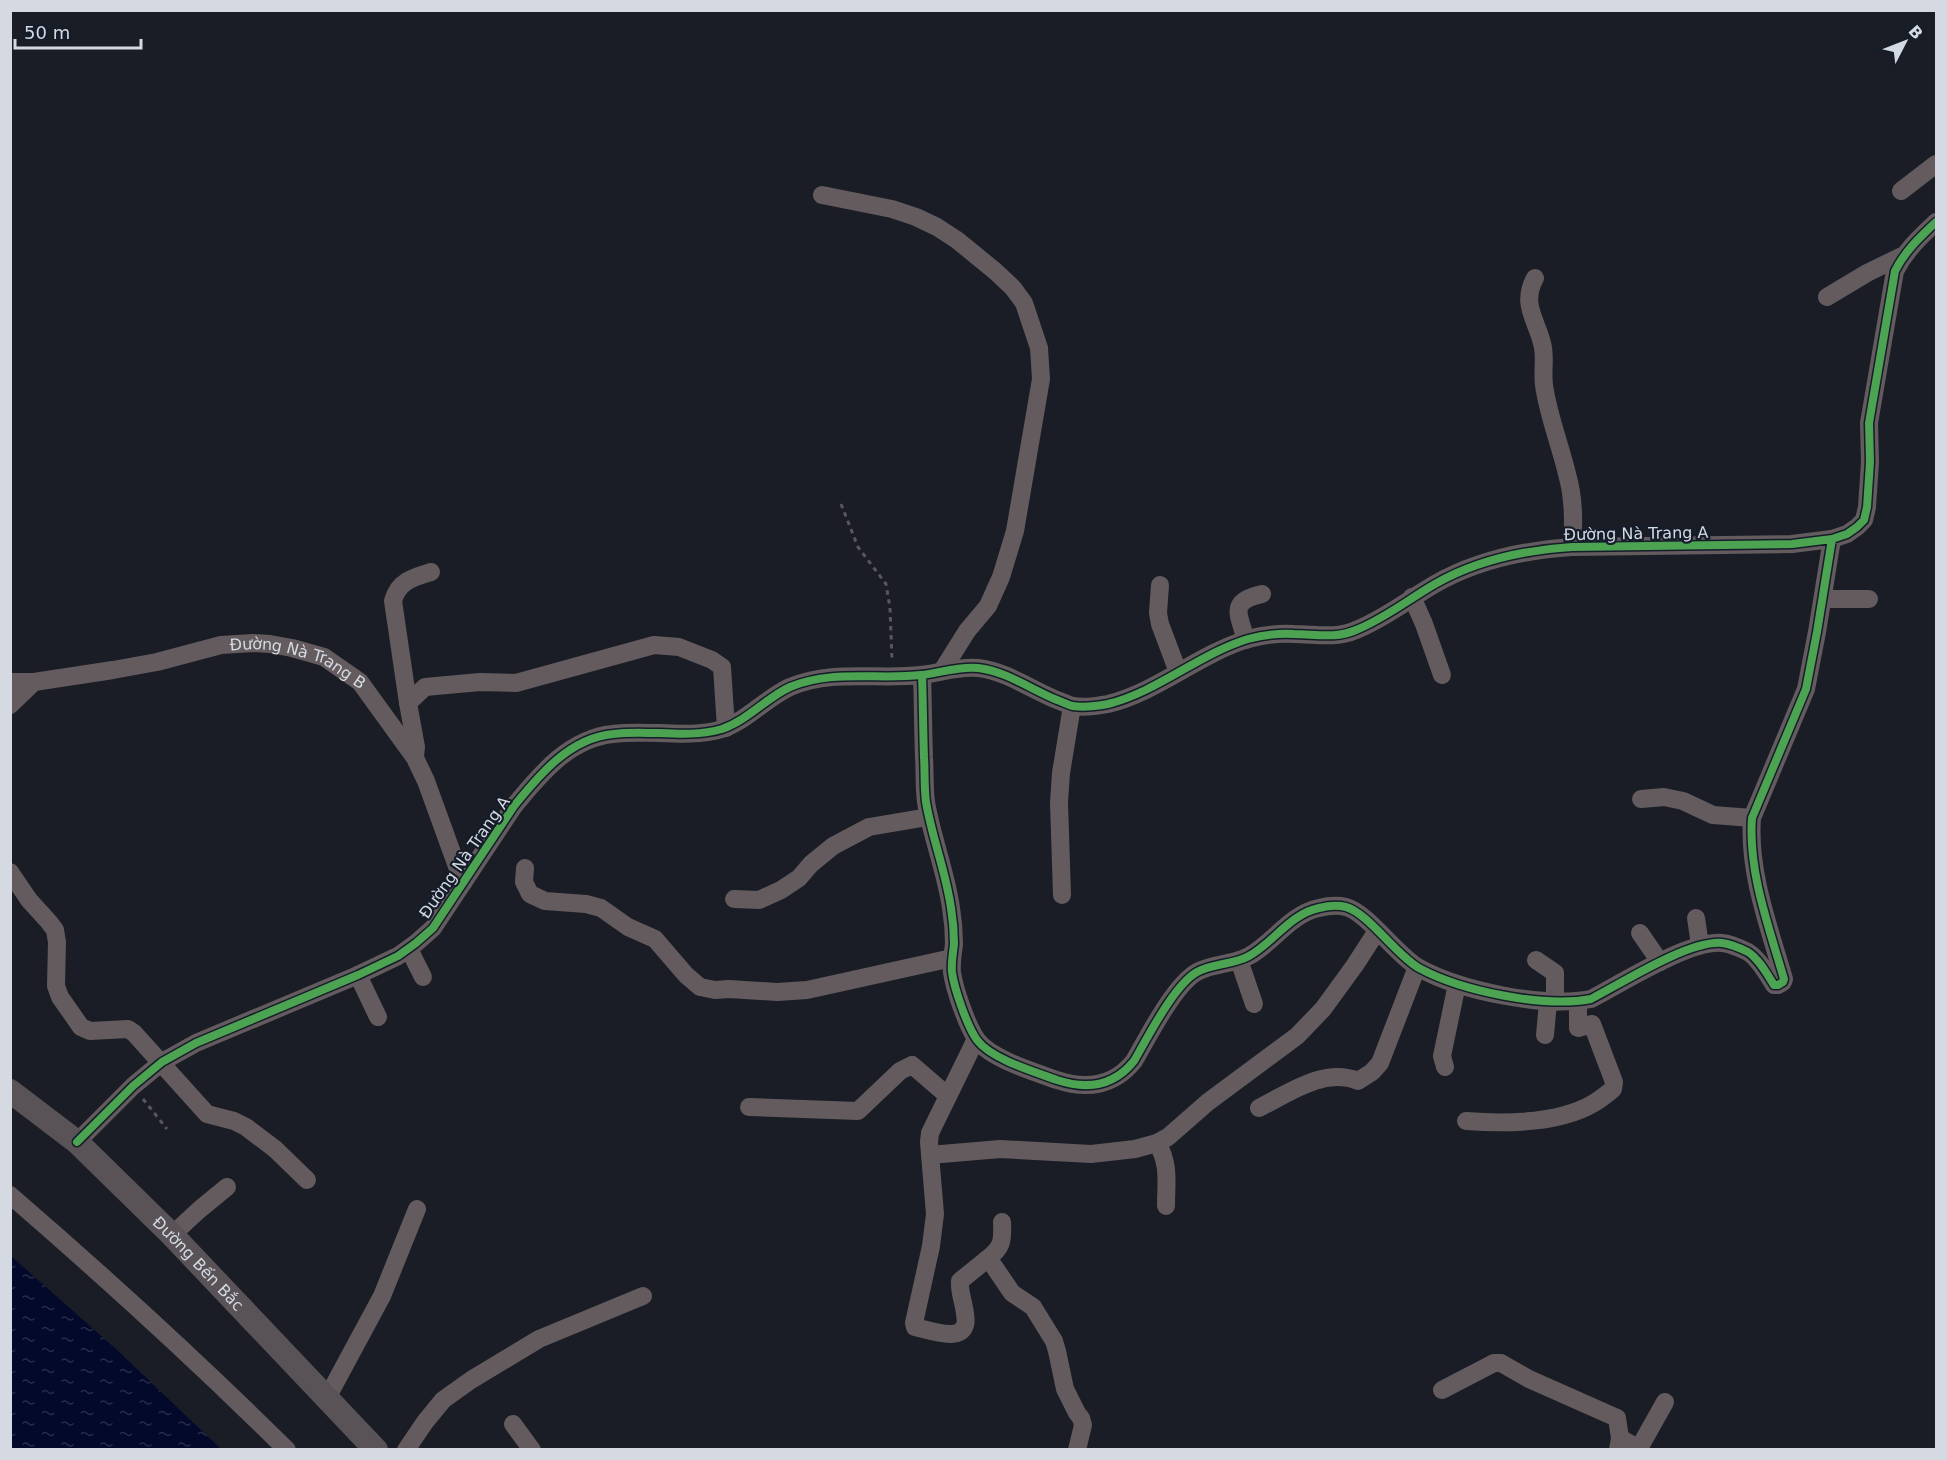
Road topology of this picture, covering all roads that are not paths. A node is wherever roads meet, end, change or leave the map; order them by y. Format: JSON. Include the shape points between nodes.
{"nodes":[{"id":1,"x":1936,"y":164,"type":"edge"},
{"id":2,"x":1901,"y":191,"type":"dead end"},
{"id":3,"x":822,"y":195,"type":"dead end"},
{"id":4,"x":1936,"y":222,"type":"edge"},
{"id":5,"x":1902,"y":256,"type":"junction"},
{"id":6,"x":1535,"y":278,"type":"dead end"},
{"id":7,"x":1827,"y":297,"type":"dead end"},
{"id":8,"x":1832,"y":539,"type":"junction"},
{"id":9,"x":1572,"y":547,"type":"junction"},
{"id":10,"x":431,"y":572,"type":"dead end"},
{"id":11,"x":1160,"y":585,"type":"dead end"},
{"id":12,"x":1262,"y":594,"type":"dead end"},
{"id":13,"x":1412,"y":597,"type":"junction"},
{"id":14,"x":1823,"y":599,"type":"junction"},
{"id":15,"x":1869,"y":599,"type":"dead end"},
{"id":16,"x":1246,"y":639,"type":"junction"},
{"id":17,"x":942,"y":670,"type":"junction"},
{"id":18,"x":1178,"y":672,"type":"junction"},
{"id":19,"x":922,"y":675,"type":"junction"},
{"id":20,"x":1442,"y":675,"type":"dead end"},
{"id":21,"x":10,"y":682,"type":"edge"},
{"id":22,"x":34,"y":682,"type":"junction"},
{"id":23,"x":408,"y":703,"type":"junction"},
{"id":24,"x":10,"y":705,"type":"edge"},
{"id":25,"x":1072,"y":706,"type":"junction"},
{"id":26,"x":726,"y":728,"type":"junction"},
{"id":27,"x":415,"y":758,"type":"junction"},
{"id":28,"x":1641,"y":799,"type":"dead end"},
{"id":29,"x":928,"y":816,"type":"junction"},
{"id":30,"x":1752,"y":818,"type":"junction"},
{"id":31,"x":525,"y":868,"type":"dead end"},
{"id":32,"x":10,"y":872,"type":"edge"},
{"id":33,"x":463,"y":883,"type":"junction"},
{"id":34,"x":1062,"y":895,"type":"dead end"},
{"id":35,"x":734,"y":899,"type":"dead end"},
{"id":36,"x":1696,"y":918,"type":"dead end"},
{"id":37,"x":1377,"y":931,"type":"junction"},
{"id":38,"x":1640,"y":933,"type":"dead end"},
{"id":39,"x":1700,"y":945,"type":"junction"},
{"id":40,"x":409,"y":949,"type":"junction"},
{"id":41,"x":952,"y":958,"type":"junction"},
{"id":42,"x":1239,"y":960,"type":"junction"},
{"id":43,"x":1536,"y":960,"type":"dead end"},
{"id":44,"x":1660,"y":962,"type":"junction"},
{"id":45,"x":1417,"y":967,"type":"junction"},
{"id":46,"x":358,"y":975,"type":"junction"},
{"id":47,"x":423,"y":977,"type":"dead end"},
{"id":48,"x":1457,"y":984,"type":"junction"},
{"id":49,"x":1552,"y":1002,"type":"junction"},
{"id":50,"x":1578,"y":1002,"type":"junction"},
{"id":51,"x":1254,"y":1004,"type":"dead end"},
{"id":52,"x":378,"y":1017,"type":"dead end"},
{"id":53,"x":1545,"y":1035,"type":"dead end"},
{"id":54,"x":976,"y":1039,"type":"junction"},
{"id":55,"x":162,"y":1062,"type":"junction"},
{"id":56,"x":1445,"y":1068,"type":"dead end"},
{"id":57,"x":10,"y":1091,"type":"edge"},
{"id":58,"x":948,"y":1096,"type":"junction"},
{"id":59,"x":749,"y":1107,"type":"dead end"},
{"id":60,"x":1259,"y":1108,"type":"dead end"},
{"id":61,"x":1466,"y":1122,"type":"dead end"},
{"id":62,"x":77,"y":1142,"type":"junction"},
{"id":63,"x":1156,"y":1143,"type":"junction"},
{"id":64,"x":930,"y":1155,"type":"junction"},
{"id":65,"x":307,"y":1180,"type":"dead end"},
{"id":66,"x":227,"y":1187,"type":"dead end"},
{"id":67,"x":10,"y":1195,"type":"edge"},
{"id":68,"x":1166,"y":1206,"type":"dead end"},
{"id":69,"x":417,"y":1209,"type":"dead end"},
{"id":70,"x":1002,"y":1222,"type":"dead end"},
{"id":71,"x":172,"y":1235,"type":"junction"},
{"id":72,"x":986,"y":1260,"type":"junction"},
{"id":73,"x":643,"y":1296,"type":"dead end"},
{"id":74,"x":1442,"y":1390,"type":"dead end"},
{"id":75,"x":327,"y":1398,"type":"junction"},
{"id":76,"x":1665,"y":1401,"type":"dead end"},
{"id":77,"x":513,"y":1424,"type":"dead end"},
{"id":78,"x":1619,"y":1444,"type":"edge"},
{"id":79,"x":287,"y":1449,"type":"edge"},
{"id":80,"x":376,"y":1449,"type":"edge"},
{"id":81,"x":406,"y":1449,"type":"edge"},
{"id":82,"x":532,"y":1449,"type":"edge"},
{"id":83,"x":1077,"y":1449,"type":"edge"}],
"edges":[{"from":1,"to":2,"type":"street"},
{"from":3,"to":17,"type":"street","via":[[892,209],[916,217],[957,240],[1013,288],[1024,303],[1039,348],[1041,379],[1011,548],[988,606]]},
{"from":4,"to":5,"type":"street","name":"Đường Nà Trang A"},
{"from":5,"to":7,"type":"street"},
{"from":5,"to":8,"type":"street","name":"Đường Nà Trang A","via":[[1895,271],[1869,423],[1870,462],[1864,520],[1847,534]]},
{"from":6,"to":9,"type":"street","via":[[1528,298],[1542,343],[1544,385],[1572,498]]},
{"from":8,"to":9,"type":"street","name":"Đường Nà Trang A","via":[[1792,544]]},
{"from":8,"to":14,"type":"street"},
{"from":9,"to":13,"type":"street","name":"Đường Nà Trang A","via":[[1483,561]]},
{"from":10,"to":23,"type":"street","via":[[410,579],[395,592],[393,601]]},
{"from":11,"to":18,"type":"street","via":[[1160,624]]},
{"from":12,"to":16,"type":"street","via":[[1240,604],[1238,612]]},
{"from":13,"to":16,"type":"street","name":"Đường Nà Trang A","via":[[1352,632],[1333,636],[1273,634]]},
{"from":13,"to":20,"type":"street"},
{"from":14,"to":15,"type":"street"},
{"from":14,"to":30,"type":"street","via":[[1806,689]]},
{"from":16,"to":18,"type":"street","name":"Đường Nà Trang A"},
{"from":17,"to":19,"type":"street","name":"Đường Nà Trang A"},
{"from":17,"to":25,"type":"street","name":"Đường Nà Trang A","via":[[980,668]]},
{"from":18,"to":25,"type":"street","name":"Đường Nà Trang A","via":[[1123,700]]},
{"from":19,"to":26,"type":"street","name":"Đường Nà Trang A","via":[[813,679],[777,693]]},
{"from":19,"to":29,"type":"street"},
{"from":21,"to":22,"type":"street","name":"Đường Nà Trang B"},
{"from":22,"to":24,"type":"street"},
{"from":22,"to":27,"type":"street","name":"Đường Nà Trang B","via":[[157,662],[221,645],[253,643],[292,648],[324,657],[360,682]]},
{"from":23,"to":26,"type":"street","via":[[425,687],[516,683],[654,645],[670,646],[722,667]]},
{"from":23,"to":27,"type":"street"},
{"from":25,"to":34,"type":"street","via":[[1061,773]]},
{"from":26,"to":33,"type":"street","name":"Đường Nà Trang A","via":[[708,732],[613,734],[585,741],[550,766],[529,788]]},
{"from":27,"to":33,"type":"street","name":"Đường Nà Trang B"},
{"from":28,"to":30,"type":"street","via":[[1664,797],[1713,815]]},
{"from":29,"to":35,"type":"street","via":[[869,827],[833,846],[781,890],[759,900]]},
{"from":29,"to":41,"type":"street","via":[[948,888]]},
{"from":30,"to":39,"type":"street","via":[[1758,882],[1783,982],[1774,985],[1750,953],[1736,946]]},
{"from":31,"to":41,"type":"street","via":[[524,882],[530,894],[545,901],[586,903],[601,908],[628,927],[656,939],[700,987],[807,990]]},
{"from":32,"to":55,"type":"street","via":[[55,930],[56,986],[81,1027],[90,1031],[128,1029]]},
{"from":33,"to":40,"type":"street","name":"Đường Nà Trang A","via":[[433,928]]},
{"from":36,"to":39,"type":"street"},
{"from":37,"to":42,"type":"street","via":[[1347,907],[1318,908],[1305,912],[1250,956]]},
{"from":37,"to":45,"type":"street"},
{"from":37,"to":63,"type":"street","via":[[1323,1009],[1297,1036]]},
{"from":38,"to":44,"type":"street"},
{"from":39,"to":44,"type":"street"},
{"from":40,"to":46,"type":"street","name":"Đường Nà Trang A"},
{"from":40,"to":47,"type":"street"},
{"from":41,"to":54,"type":"street","via":[[954,983]]},
{"from":42,"to":51,"type":"street"},
{"from":42,"to":54,"type":"street","via":[[1196,972],[1179,988],[1126,1071],[1110,1080],[1089,1086],[1072,1085],[1015,1065]]},
{"from":43,"to":49,"type":"street","via":[[1555,973]]},
{"from":44,"to":50,"type":"street","via":[[1591,999]]},
{"from":45,"to":48,"type":"street"},
{"from":45,"to":60,"type":"street","via":[[1380,1063],[1372,1072],[1358,1081],[1348,1077],[1322,1078]]},
{"from":46,"to":52,"type":"street"},
{"from":46,"to":55,"type":"street","name":"Đường Nà Trang A","via":[[196,1042]]},
{"from":48,"to":49,"type":"street"},
{"from":48,"to":56,"type":"street","via":[[1443,1056]]},
{"from":49,"to":50,"type":"street"},
{"from":49,"to":53,"type":"street"},
{"from":50,"to":61,"type":"street","via":[[1578,1028],[1592,1024],[1614,1082],[1613,1089],[1589,1106],[1564,1115],[1499,1124]]},
{"from":54,"to":58,"type":"street"},
{"from":55,"to":62,"type":"street","name":"Đường Nà Trang A"},
{"from":55,"to":65,"type":"street","via":[[207,1114],[246,1127]]},
{"from":57,"to":62,"type":"main road","name":"Đường Bến Bắc"},
{"from":58,"to":59,"type":"street","via":[[912,1065],[900,1071],[858,1110]]},
{"from":58,"to":64,"type":"street","via":[[930,1133]]},
{"from":62,"to":71,"type":"main road","name":"Đường Bến Bắc"},
{"from":63,"to":64,"type":"street","via":[[1091,1154],[1017,1149]]},
{"from":63,"to":68,"type":"street","via":[[1166,1163]]},
{"from":64,"to":72,"type":"street","via":[[935,1214],[915,1327],[947,1334],[961,1331],[966,1317],[960,1281]]},
{"from":66,"to":71,"type":"street"},
{"from":67,"to":79,"type":"street","via":[[123,1293]]},
{"from":69,"to":75,"type":"street","via":[[382,1296]]},
{"from":70,"to":72,"type":"street","via":[[1001,1246]]},
{"from":71,"to":75,"type":"main road","name":"Đường Bến Bắc"},
{"from":72,"to":83,"type":"street","via":[[1012,1293],[1034,1307],[1053,1341],[1065,1389],[1083,1425]]},
{"from":73,"to":81,"type":"street","via":[[539,1339],[471,1380],[443,1400]]},
{"from":74,"to":78,"type":"street","via":[[1501,1363],[1617,1418]]},
{"from":75,"to":80,"type":"main road","name":"Đường Bến Bắc"},
{"from":76,"to":78,"type":"street","via":[[1642,1443],[1636,1447]]},
{"from":77,"to":82,"type":"street"}]}
